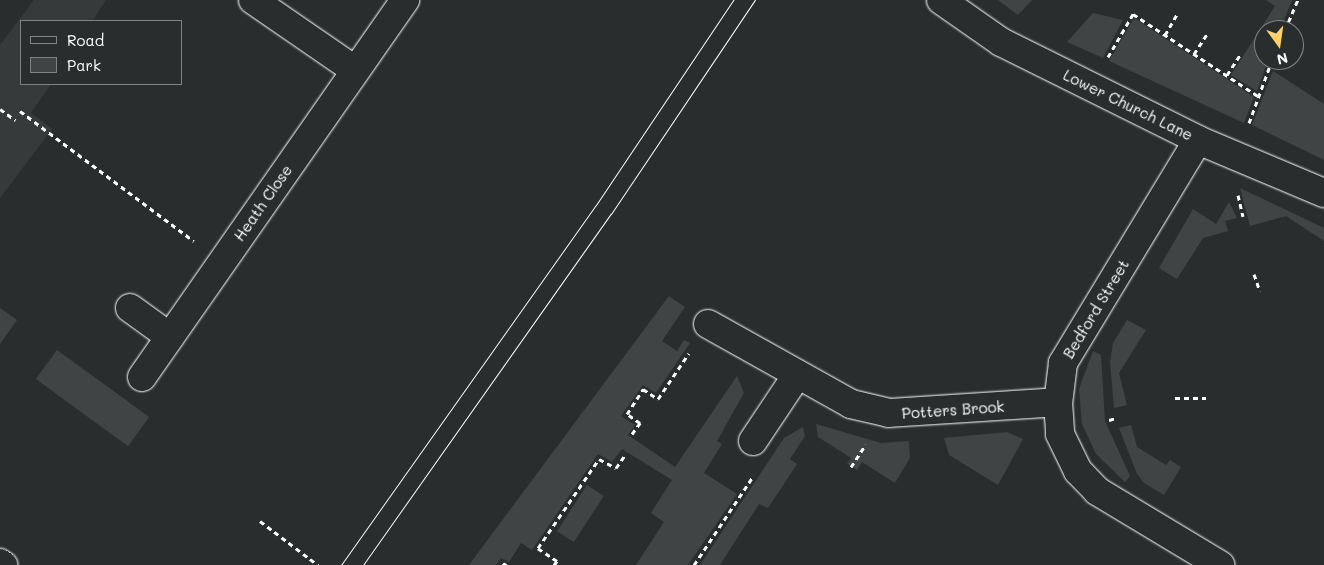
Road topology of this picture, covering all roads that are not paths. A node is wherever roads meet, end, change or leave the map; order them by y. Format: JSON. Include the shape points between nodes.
{"nodes":[{"id":1,"x":253,"y":0,"type":"edge"},
{"id":2,"x":405,"y":0,"type":"edge"},
{"id":3,"x":941,"y":0,"type":"edge"},
{"id":4,"x":355,"y":70,"type":"junction"},
{"id":5,"x":1198,"y":140,"type":"junction"},
{"id":6,"x":1324,"y":193,"type":"edge"},
{"id":7,"x":130,"y":308,"type":"dead end"},
{"id":8,"x":708,"y":324,"type":"road end"},
{"id":9,"x":170,"y":337,"type":"junction"},
{"id":10,"x":797,"y":375,"type":"junction"},
{"id":11,"x":142,"y":378,"type":"dead end"},
{"id":12,"x":1058,"y":402,"type":"junction"},
{"id":13,"x":753,"y":440,"type":"dead end"},
{"id":14,"x":0,"y":562,"type":"edge"},
{"id":15,"x":3,"y":565,"type":"edge"},
{"id":16,"x":1220,"y":565,"type":"edge"}],
"edges":[{"from":1,"to":4,"type":"street"},
{"from":2,"to":4,"type":"street","name":"Heath Close"},
{"from":3,"to":5,"type":"street","name":"Lower Church Lane","via":[[1001,42]]},
{"from":4,"to":9,"type":"street","name":"Heath Close"},
{"from":5,"to":6,"type":"street","name":"Lower Church Lane"},
{"from":5,"to":12,"type":"street","name":"Bedford Street","via":[[1063,363]]},
{"from":7,"to":9,"type":"street"},
{"from":8,"to":10,"type":"street","name":"Potters Brook"},
{"from":9,"to":11,"type":"street","name":"Heath Close"},
{"from":10,"to":12,"type":"street","name":"Potters Brook","via":[[850,404],[889,413]]},
{"from":10,"to":13,"type":"street"},
{"from":12,"to":16,"type":"street","name":"Bedford Street","via":[[1060,434],[1078,472],[1097,491]]},
{"from":14,"to":15,"type":"street"}]}
